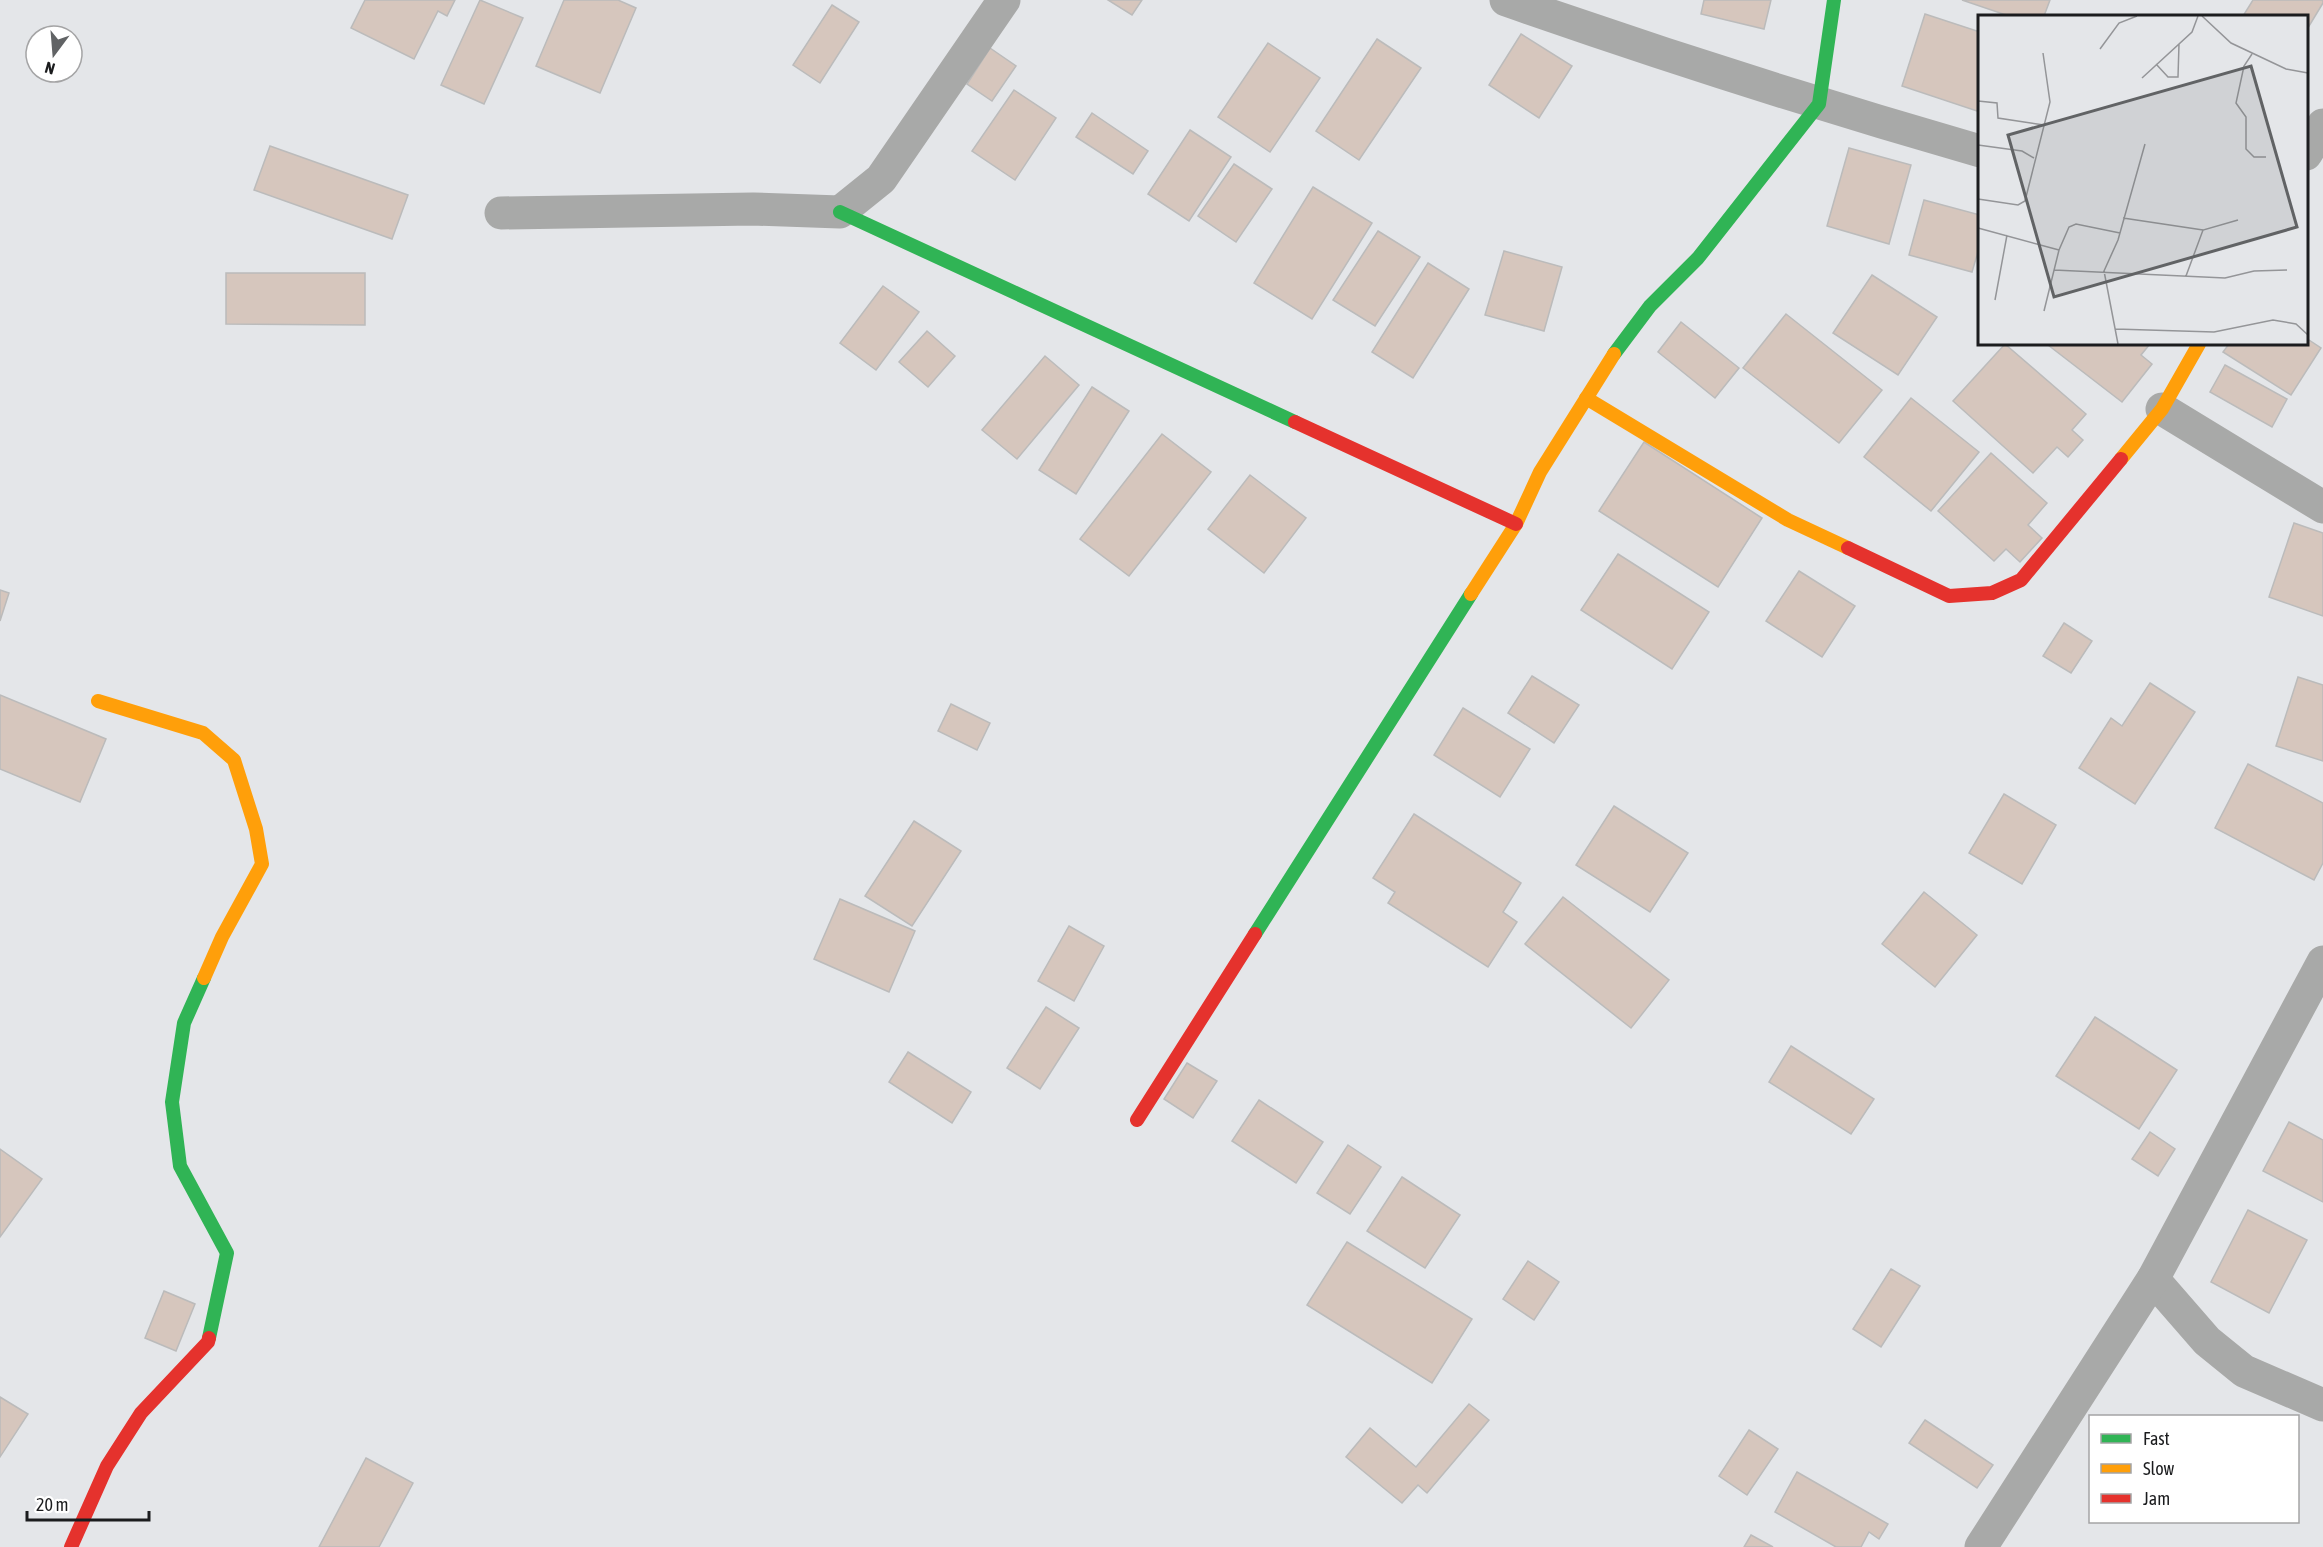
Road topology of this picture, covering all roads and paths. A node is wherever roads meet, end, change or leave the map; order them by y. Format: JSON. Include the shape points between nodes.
{"nodes":[{"id":1,"x":1004,"y":0,"type":"edge"},
{"id":2,"x":1506,"y":0,"type":"edge"},
{"id":3,"x":1834,"y":0,"type":"edge"},
{"id":4,"x":1819,"y":104,"type":"junction"},
{"id":5,"x":2323,"y":125,"type":"edge"},
{"id":6,"x":1978,"y":150,"type":"edge"},
{"id":7,"x":2308,"y":152,"type":"edge"},
{"id":8,"x":840,"y":212,"type":"junction"},
{"id":9,"x":501,"y":213,"type":"dead end"},
{"id":10,"x":2198,"y":345,"type":"edge"},
{"id":11,"x":1586,"y":398,"type":"junction"},
{"id":12,"x":2162,"y":409,"type":"junction"},
{"id":13,"x":2323,"y":507,"type":"edge"},
{"id":14,"x":1516,"y":524,"type":"junction"},
{"id":15,"x":98,"y":701,"type":"dead end"},
{"id":16,"x":2323,"y":962,"type":"edge"},
{"id":17,"x":1137,"y":1120,"type":"dead end"},
{"id":18,"x":2153,"y":1279,"type":"junction"},
{"id":19,"x":2323,"y":1405,"type":"edge"},
{"id":20,"x":1983,"y":1546,"type":"edge"},
{"id":21,"x":71,"y":1547,"type":"edge"}],
"edges":[{"from":1,"to":8,"type":"street","via":[[881,179]]},
{"from":2,"to":4,"type":"street"},
{"from":3,"to":4,"type":"street"},
{"from":4,"to":6,"type":"street"},
{"from":4,"to":11,"type":"street","via":[[1698,258],[1650,306]]},
{"from":5,"to":7,"type":"street"},
{"from":8,"to":9,"type":"street","via":[[753,209]]},
{"from":8,"to":14,"type":"street"},
{"from":10,"to":12,"type":"street"},
{"from":11,"to":12,"type":"street","via":[[1788,520],[1949,596],[1992,593],[2021,580]]},
{"from":11,"to":14,"type":"street","via":[[1540,472]]},
{"from":12,"to":13,"type":"street"},
{"from":14,"to":17,"type":"street"},
{"from":15,"to":21,"type":"street","via":[[203,734],[234,760],[256,829],[262,864],[222,937],[184,1023],[172,1102],[180,1166],[227,1253],[208,1342],[141,1413],[107,1466]]},
{"from":16,"to":18,"type":"street"},
{"from":18,"to":19,"type":"street","via":[[2207,1341],[2244,1371]]},
{"from":18,"to":20,"type":"street"}]}
